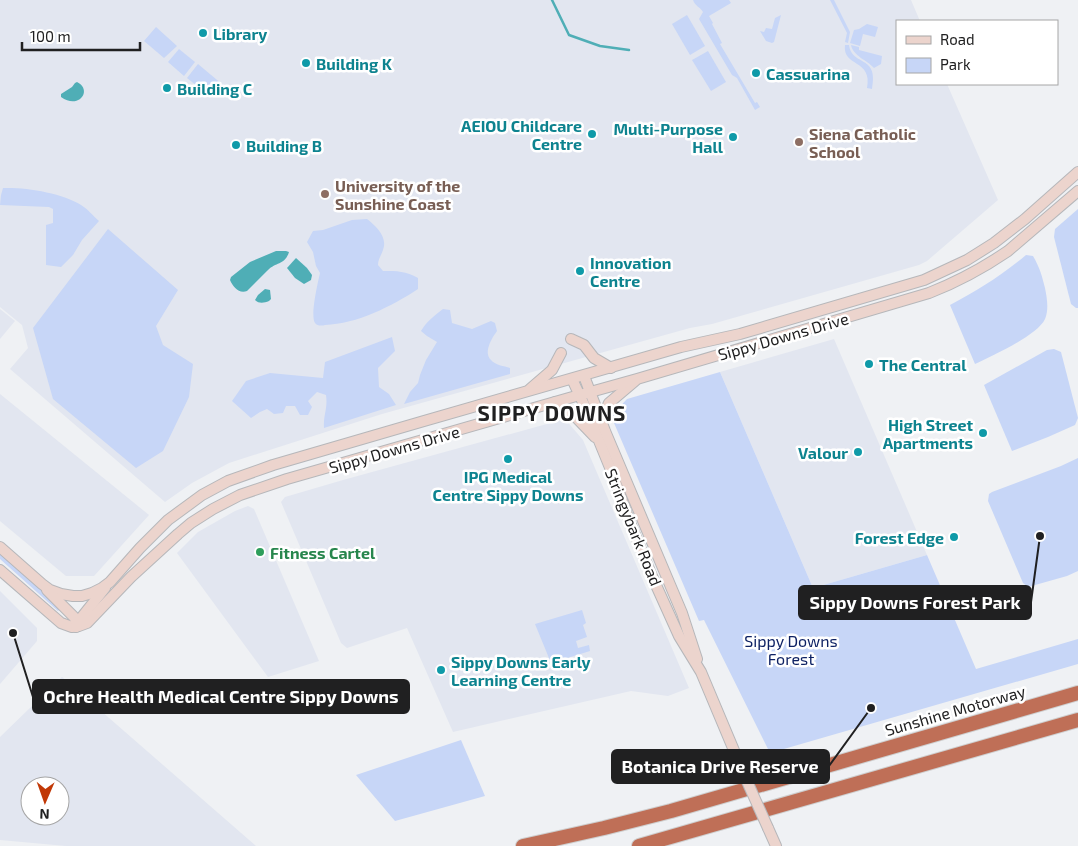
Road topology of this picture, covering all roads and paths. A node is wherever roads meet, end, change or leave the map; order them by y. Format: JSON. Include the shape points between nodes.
{"nodes":[{"id":1,"x":1078,"y":172,"type":"edge"},
{"id":2,"x":1078,"y":190,"type":"edge"},
{"id":3,"x":571,"y":339,"type":"dead end"},
{"id":4,"x":561,"y":353,"type":"dead end"},
{"id":5,"x":611,"y":368,"type":"junction"},
{"id":6,"x":584,"y":376,"type":"junction"},
{"id":7,"x":572,"y":379,"type":"junction"},
{"id":8,"x":637,"y":379,"type":"junction"},
{"id":9,"x":526,"y":392,"type":"junction"},
{"id":10,"x":585,"y":393,"type":"junction"},
{"id":11,"x":556,"y":402,"type":"junction"},
{"id":12,"x":601,"y":421,"type":"junction"},
{"id":13,"x":598,"y":439,"type":"junction"},
{"id":14,"x":0,"y":548,"type":"edge"},
{"id":15,"x":0,"y":570,"type":"edge"},
{"id":16,"x":110,"y":582,"type":"junction"},
{"id":17,"x":42,"y":584,"type":"junction"},
{"id":18,"x":76,"y":627,"type":"junction"},
{"id":19,"x":701,"y":672,"type":"junction"},
{"id":20,"x":1078,"y":693,"type":"edge"},
{"id":21,"x":1078,"y":720,"type":"edge"},
{"id":22,"x":523,"y":846,"type":"edge"},
{"id":23,"x":639,"y":846,"type":"edge"},
{"id":24,"x":776,"y":846,"type":"edge"}],
"edges":[{"from":1,"to":5,"type":"main road","name":"Sippy Downs Drive","via":[[994,243],[930,278]]},
{"from":2,"to":8,"type":"main road","name":"Sippy Downs Drive","via":[[1008,251],[943,288]]},
{"from":3,"to":5,"type":"main road","via":[[584,345],[594,358]]},
{"from":4,"to":9,"type":"main road","via":[[552,370]]},
{"from":5,"to":6,"type":"main road","name":"Sippy Downs Drive"},
{"from":6,"to":7,"type":"main road","name":"Sippy Downs Drive"},
{"from":6,"to":10,"type":"main road","name":"Stringybark Road"},
{"from":7,"to":9,"type":"main road","name":"Sippy Downs Drive"},
{"from":7,"to":10,"type":"main road","name":"Stringybark Road"},
{"from":8,"to":10,"type":"main road","name":"Sippy Downs Drive"},
{"from":8,"to":12,"type":"main road","via":[[609,403]]},
{"from":9,"to":16,"type":"main road","name":"Sippy Downs Drive","via":[[228,481],[168,520]]},
{"from":10,"to":11,"type":"main road","name":"Sippy Downs Drive"},
{"from":10,"to":12,"type":"main road","name":"Stringybark Road"},
{"from":10,"to":13,"type":"main road","name":"Stringybark Road"},
{"from":11,"to":13,"type":"main road","via":[[570,411]]},
{"from":11,"to":18,"type":"main road","name":"Sippy Downs Drive","via":[[240,495],[191,523],[131,577],[91,619]]},
{"from":12,"to":19,"type":"main road","name":"Stringybark Road","via":[[682,613]]},
{"from":13,"to":19,"type":"main road","name":"Stringybark Road","via":[[675,628]]},
{"from":14,"to":17,"type":"main road","name":"Sippy Downs Drive"},
{"from":15,"to":18,"type":"main road","via":[[61,623]]},
{"from":16,"to":17,"type":"main road","name":"Sippy Downs Drive","via":[[92,593],[78,596],[61,594]]},
{"from":16,"to":18,"type":"main road"},
{"from":17,"to":18,"type":"main road","via":[[74,617]]},
{"from":19,"to":24,"type":"main road","name":"Stringybark Road","bridge":true},
{"from":20,"to":22,"type":"highway","name":"Sunshine Motorway","via":[[670,811]]},
{"from":21,"to":23,"type":"highway"}]}
